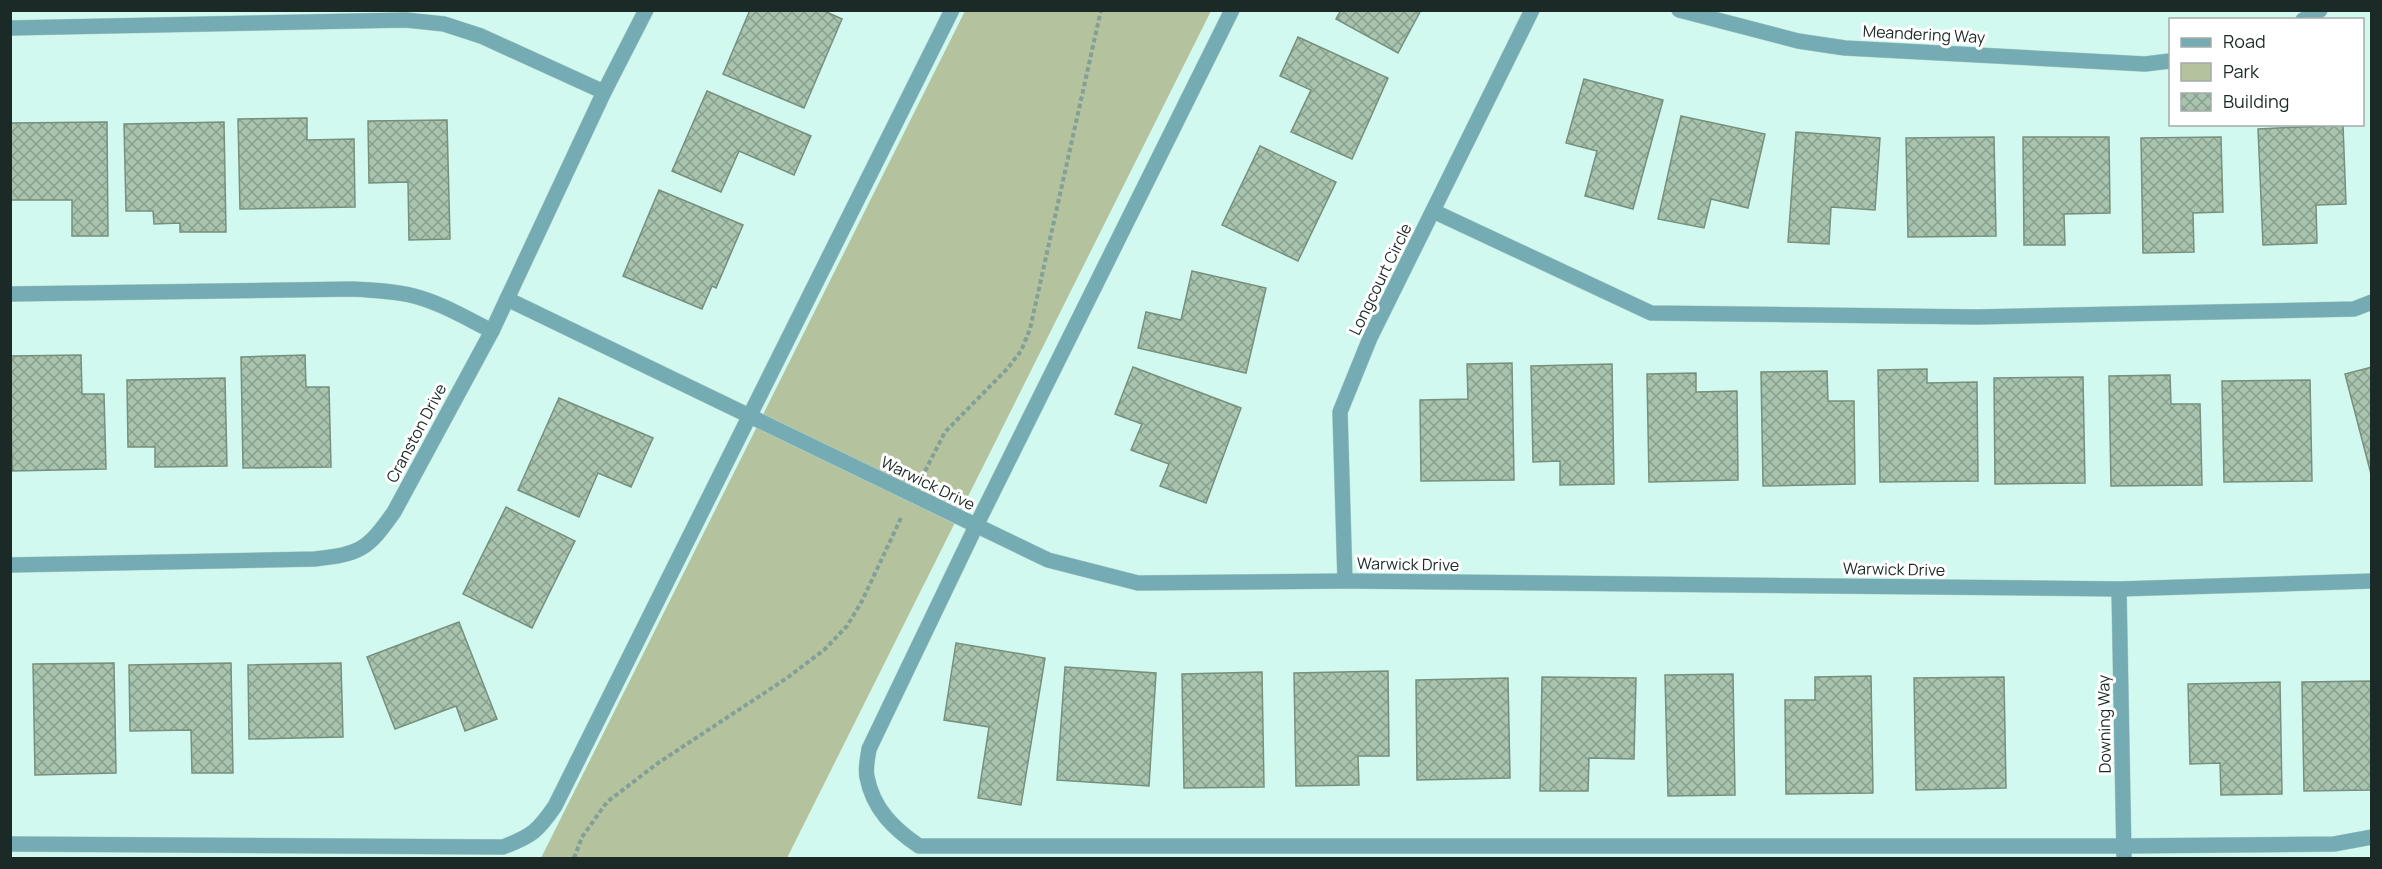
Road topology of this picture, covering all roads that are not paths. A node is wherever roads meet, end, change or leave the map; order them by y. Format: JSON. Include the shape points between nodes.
{"nodes":[{"id":1,"x":646,"y":10,"type":"edge"},
{"id":2,"x":952,"y":10,"type":"edge"},
{"id":3,"x":1232,"y":10,"type":"edge"},
{"id":4,"x":1532,"y":10,"type":"edge"},
{"id":5,"x":1679,"y":10,"type":"edge"},
{"id":6,"x":2320,"y":10,"type":"edge"},
{"id":7,"x":2306,"y":18,"type":"edge"},
{"id":8,"x":10,"y":28,"type":"edge"},
{"id":9,"x":2169,"y":61,"type":"edge"},
{"id":10,"x":604,"y":93,"type":"junction"},
{"id":11,"x":1433,"y":211,"type":"junction"},
{"id":12,"x":10,"y":294,"type":"edge"},
{"id":13,"x":507,"y":299,"type":"junction"},
{"id":14,"x":2372,"y":302,"type":"edge"},
{"id":15,"x":492,"y":331,"type":"junction"},
{"id":16,"x":749,"y":417,"type":"junction"},
{"id":17,"x":976,"y":526,"type":"junction"},
{"id":18,"x":10,"y":565,"type":"edge"},
{"id":19,"x":2372,"y":581,"type":"edge"},
{"id":20,"x":1345,"y":582,"type":"junction"},
{"id":21,"x":2120,"y":589,"type":"junction"},
{"id":22,"x":2372,"y":837,"type":"edge"},
{"id":23,"x":10,"y":844,"type":"edge"},
{"id":24,"x":1852,"y":852,"type":"edge"},
{"id":25,"x":2123,"y":852,"type":"edge"}],
"edges":[{"from":1,"to":10,"type":"street","name":"Cranston Drive"},
{"from":2,"to":16,"type":"street"},
{"from":3,"to":17,"type":"street"},
{"from":4,"to":11,"type":"street","name":"Longcourt Circle"},
{"from":5,"to":9,"type":"street","name":"Meandering Way","via":[[1798,41],[1845,48],[2145,64]]},
{"from":6,"to":7,"type":"street"},
{"from":8,"to":10,"type":"street","via":[[406,20],[444,24],[481,36]]},
{"from":10,"to":13,"type":"street","name":"Cranston Drive"},
{"from":11,"to":14,"type":"street","via":[[1651,313],[1977,317],[2354,309]]},
{"from":11,"to":20,"type":"street","name":"Longcourt Circle","via":[[1340,412]]},
{"from":12,"to":15,"type":"street","via":[[386,291],[435,303]]},
{"from":13,"to":15,"type":"street","name":"Cranston Drive"},
{"from":13,"to":16,"type":"street","name":"Warwick Drive"},
{"from":15,"to":18,"type":"street","name":"Cranston Drive","via":[[394,512],[362,549],[315,560]]},
{"from":16,"to":17,"type":"street","name":"Warwick Drive"},
{"from":16,"to":23,"type":"street","via":[[555,806],[540,828],[526,839],[503,848]]},
{"from":17,"to":20,"type":"street","name":"Warwick Drive","via":[[1048,560],[1138,583]]},
{"from":17,"to":24,"type":"street","via":[[869,749],[866,776],[878,809],[897,831],[920,846]]},
{"from":19,"to":21,"type":"street","name":"Warwick Drive"},
{"from":20,"to":21,"type":"street","name":"Warwick Drive"},
{"from":21,"to":25,"type":"street","name":"Downing Way"},
{"from":22,"to":25,"type":"street","via":[[2334,844]]},
{"from":24,"to":25,"type":"street"}]}
